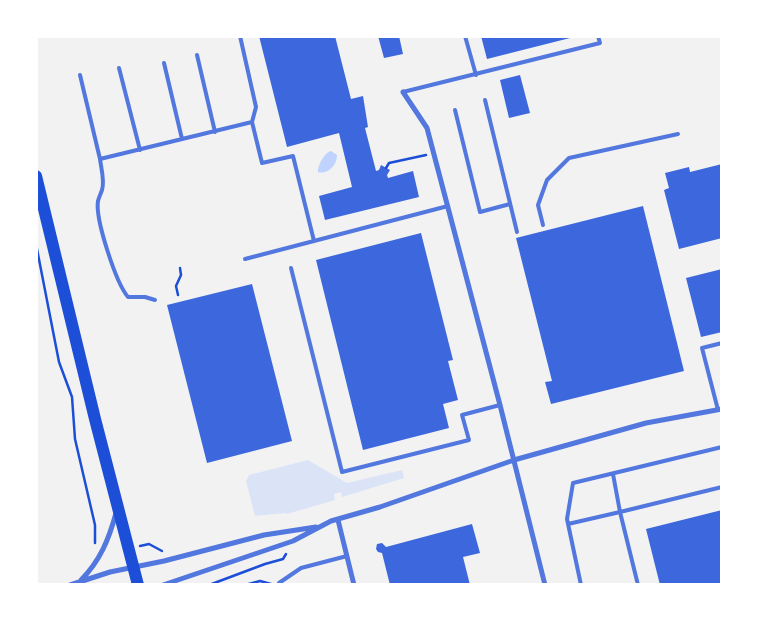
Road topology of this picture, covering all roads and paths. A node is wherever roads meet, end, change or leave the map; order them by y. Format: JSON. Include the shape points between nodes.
{"nodes":[{"id":1,"x":240,"y":36,"type":"edge"},
{"id":2,"x":465,"y":36,"type":"edge"},
{"id":3,"x":598,"y":36,"type":"edge"},
{"id":4,"x":197,"y":55,"type":"dead end"},
{"id":5,"x":164,"y":63,"type":"dead end"},
{"id":6,"x":119,"y":68,"type":"dead end"},
{"id":7,"x":80,"y":75,"type":"dead end"},
{"id":8,"x":476,"y":75,"type":"junction"},
{"id":9,"x":403,"y":92,"type":"joint"},
{"id":10,"x":485,"y":100,"type":"dead end"},
{"id":11,"x":455,"y":110,"type":"dead end"},
{"id":12,"x":252,"y":122,"type":"junction"},
{"id":13,"x":215,"y":132,"type":"junction"},
{"id":14,"x":678,"y":134,"type":"dead end"},
{"id":15,"x":182,"y":139,"type":"junction"},
{"id":16,"x":140,"y":150,"type":"junction"},
{"id":17,"x":434,"y":153,"type":"junction"},
{"id":18,"x":100,"y":159,"type":"junction"},
{"id":19,"x":386,"y":168,"type":"dead end"},
{"id":20,"x":36,"y":176,"type":"edge"},
{"id":21,"x":39,"y":196,"type":"edge"},
{"id":22,"x":510,"y":204,"type":"junction"},
{"id":23,"x":448,"y":206,"type":"junction"},
{"id":24,"x":543,"y":225,"type":"dead end"},
{"id":25,"x":517,"y":232,"type":"dead end"},
{"id":26,"x":314,"y":241,"type":"junction"},
{"id":27,"x":36,"y":244,"type":"edge"},
{"id":28,"x":245,"y":259,"type":"dead end"},
{"id":29,"x":180,"y":268,"type":"dead end"},
{"id":30,"x":291,"y":268,"type":"dead end"},
{"id":31,"x":178,"y":295,"type":"dead end"},
{"id":32,"x":155,"y":300,"type":"dead end"},
{"id":33,"x":722,"y":343,"type":"edge"},
{"id":34,"x":500,"y":405,"type":"junction"},
{"id":35,"x":720,"y":410,"type":"edge"},
{"id":36,"x":722,"y":447,"type":"edge"},
{"id":37,"x":514,"y":460,"type":"junction"},
{"id":38,"x":613,"y":474,"type":"junction"},
{"id":39,"x":722,"y":487,"type":"edge"},
{"id":40,"x":118,"y":506,"type":"junction"},
{"id":41,"x":620,"y":512,"type":"junction"},
{"id":42,"x":338,"y":520,"type":"junction"},
{"id":43,"x":568,"y":524,"type":"junction"},
{"id":44,"x":321,"y":526,"type":"junction"},
{"id":45,"x":293,"y":541,"type":"junction"},
{"id":46,"x":102,"y":553,"type":"junction"},
{"id":47,"x":347,"y":556,"type":"junction"},
{"id":48,"x":134,"y":567,"type":"junction"},
{"id":49,"x":188,"y":577,"type":"junction"},
{"id":50,"x":79,"y":582,"type":"junction"},
{"id":51,"x":217,"y":582,"type":"junction"},
{"id":52,"x":279,"y":583,"type":"dead end"},
{"id":53,"x":70,"y":585,"type":"edge"},
{"id":54,"x":138,"y":585,"type":"edge"},
{"id":55,"x":163,"y":585,"type":"edge"},
{"id":56,"x":183,"y":585,"type":"edge"},
{"id":57,"x":209,"y":585,"type":"edge"},
{"id":58,"x":220,"y":585,"type":"edge"},
{"id":59,"x":246,"y":585,"type":"edge"},
{"id":60,"x":271,"y":585,"type":"edge"},
{"id":61,"x":354,"y":585,"type":"edge"},
{"id":62,"x":545,"y":585,"type":"edge"},
{"id":63,"x":581,"y":585,"type":"edge"},
{"id":64,"x":638,"y":585,"type":"edge"}],
"edges":[{"from":1,"to":12,"type":"lane","via":[[256,107]]},
{"from":2,"to":8,"type":"lane"},
{"from":3,"to":8,"type":"lane","via":[[600,43]]},
{"from":4,"to":13,"type":"lane"},
{"from":5,"to":15,"type":"lane"},
{"from":6,"to":16,"type":"lane"},
{"from":7,"to":18,"type":"lane"},
{"from":8,"to":9,"type":"lane"},
{"from":9,"to":17,"type":"street","via":[[427,128]]},
{"from":10,"to":22,"type":"lane"},
{"from":11,"to":22,"type":"lane","via":[[480,212]]},
{"from":12,"to":13,"type":"lane"},
{"from":12,"to":26,"type":"lane","via":[[262,163],[293,156]]},
{"from":13,"to":15,"type":"lane"},
{"from":14,"to":24,"type":"lane","via":[[570,158],[547,180],[538,205]]},
{"from":15,"to":16,"type":"lane"},
{"from":16,"to":18,"type":"lane"},
{"from":17,"to":19,"type":"path","via":[[388,163]]},
{"from":17,"to":23,"type":"street"},
{"from":18,"to":32,"type":"lane","via":[[103,188],[98,201],[99,219],[122,290],[128,297]]},
{"from":20,"to":21,"type":"main road"},
{"from":21,"to":40,"type":"main road"},
{"from":22,"to":25,"type":"lane"},
{"from":23,"to":26,"type":"lane"},
{"from":23,"to":34,"type":"street"},
{"from":26,"to":28,"type":"lane"},
{"from":27,"to":46,"type":"path","via":[[59,362],[72,397],[75,439],[95,525],[95,547]]},
{"from":29,"to":31,"type":"path","via":[[176,286]]},
{"from":30,"to":34,"type":"lane","via":[[342,472],[469,440],[462,414]]},
{"from":33,"to":35,"type":"lane","via":[[702,348]]},
{"from":34,"to":37,"type":"street"},
{"from":35,"to":37,"type":"street","via":[[620,429]]},
{"from":36,"to":38,"type":"lane"},
{"from":37,"to":42,"type":"street"},
{"from":37,"to":62,"type":"street"},
{"from":38,"to":41,"type":"lane"},
{"from":38,"to":43,"type":"lane","via":[[573,483]]},
{"from":39,"to":41,"type":"lane"},
{"from":40,"to":46,"type":"street"},
{"from":40,"to":48,"type":"main road"},
{"from":41,"to":43,"type":"lane"},
{"from":41,"to":64,"type":"lane"},
{"from":42,"to":44,"type":"street"},
{"from":42,"to":47,"type":"street"},
{"from":43,"to":63,"type":"lane"},
{"from":44,"to":45,"type":"street"},
{"from":44,"to":48,"type":"street","via":[[264,535]]},
{"from":45,"to":49,"type":"street"},
{"from":45,"to":51,"type":"path","via":[[283,559]]},
{"from":46,"to":50,"type":"street"},
{"from":47,"to":52,"type":"lane","via":[[302,568]]},
{"from":47,"to":61,"type":"street"},
{"from":48,"to":50,"type":"street"},
{"from":48,"to":54,"type":"main road"},
{"from":49,"to":55,"type":"street"},
{"from":49,"to":56,"type":"street"},
{"from":50,"to":53,"type":"street"},
{"from":51,"to":57,"type":"path"},
{"from":51,"to":58,"type":"path"},
{"from":59,"to":60,"type":"path","via":[[260,581]]}]}
